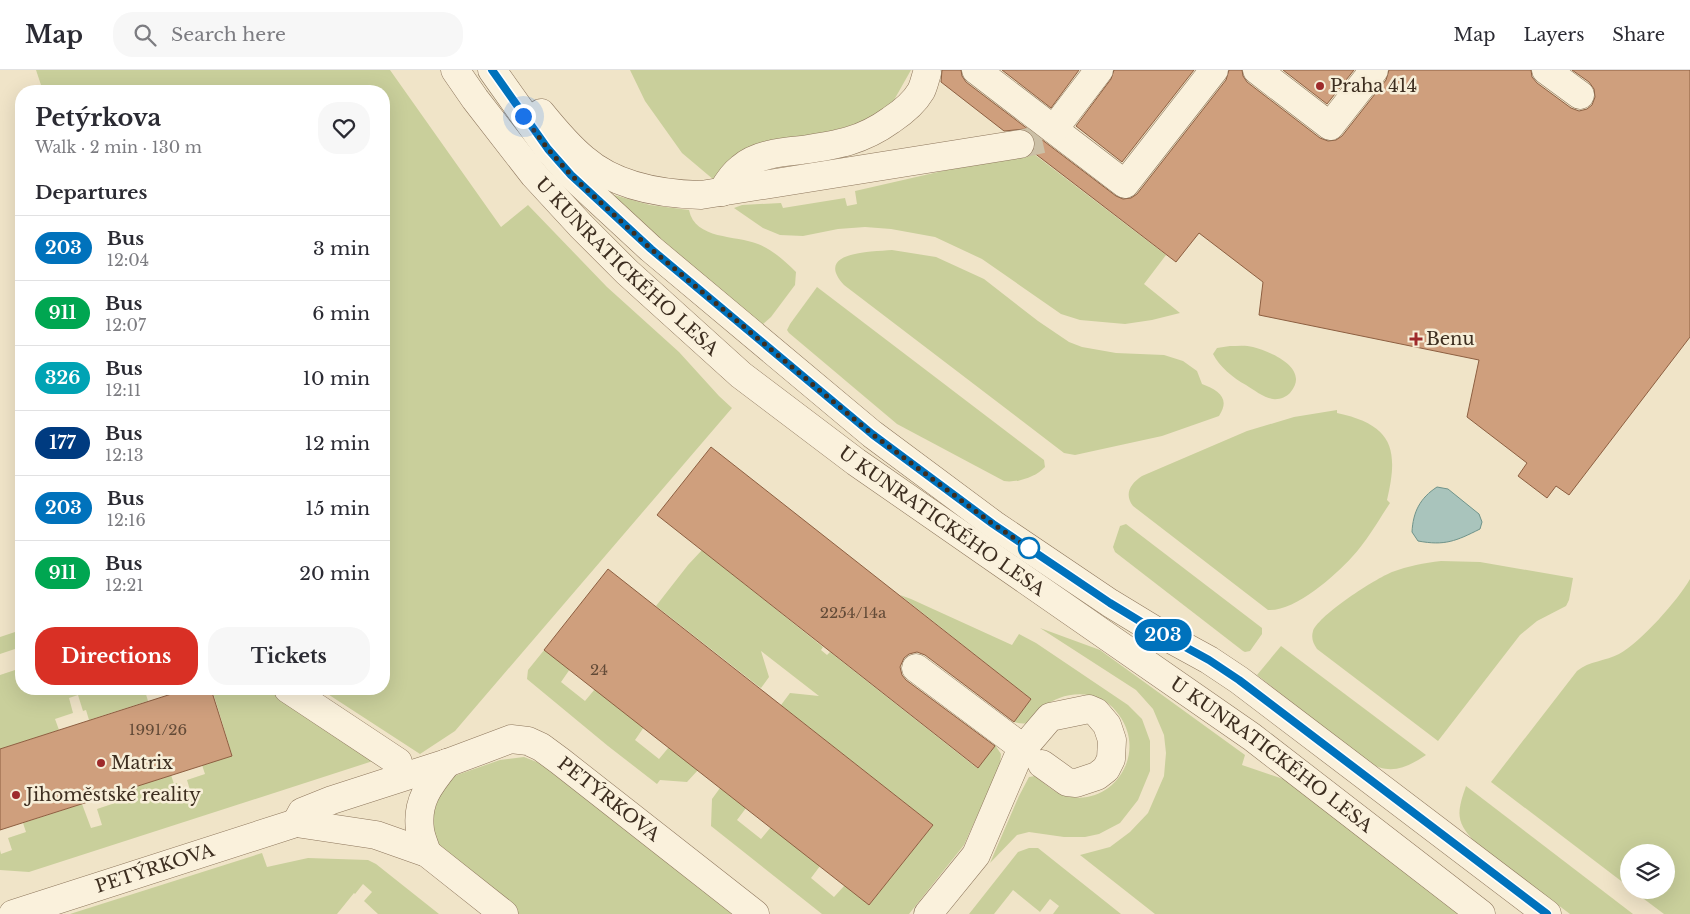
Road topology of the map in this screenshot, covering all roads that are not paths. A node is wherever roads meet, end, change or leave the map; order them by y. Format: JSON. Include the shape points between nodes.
{"nodes":[{"id":1,"x":455,"y":70,"type":"edge"},
{"id":2,"x":492,"y":70,"type":"edge"},
{"id":3,"x":504,"y":70,"type":"edge"},
{"id":4,"x":976,"y":70,"type":"edge"},
{"id":5,"x":1099,"y":70,"type":"edge"},
{"id":6,"x":1214,"y":70,"type":"edge"},
{"id":7,"x":1257,"y":70,"type":"edge"},
{"id":8,"x":1374,"y":70,"type":"edge"},
{"id":9,"x":1546,"y":70,"type":"edge"},
{"id":10,"x":927,"y":73,"type":"dead end"},
{"id":11,"x":1580,"y":95,"type":"dead end"},
{"id":12,"x":1054,"y":129,"type":"junction"},
{"id":13,"x":1020,"y":144,"type":"tunnel mouth"},
{"id":14,"x":722,"y":192,"type":"junction"},
{"id":15,"x":916,"y":668,"type":"dead end"},
{"id":16,"x":297,"y":695,"type":"edge"},
{"id":17,"x":398,"y":762,"type":"dead end"},
{"id":18,"x":447,"y":763,"type":"junction"},
{"id":19,"x":296,"y":823,"type":"junction"},
{"id":20,"x":427,"y":853,"type":"junction"},
{"id":21,"x":13,"y":914,"type":"edge"},
{"id":22,"x":504,"y":914,"type":"edge"},
{"id":23,"x":755,"y":914,"type":"edge"},
{"id":24,"x":928,"y":914,"type":"edge"},
{"id":25,"x":1481,"y":914,"type":"edge"},
{"id":26,"x":1547,"y":914,"type":"edge"}],
"edges":[{"from":1,"to":25,"type":"street","name":"U KUNRATICKÉHO LESA","via":[[534,175],[581,226],[741,375],[856,462],[1252,737]]},
{"from":2,"to":26,"type":"street","name":"U KUNRATICKÉHO LESA","via":[[548,149],[571,175],[651,249],[872,434],[993,524],[1110,603],[1239,680]]},
{"from":3,"to":14,"type":"street","via":[[565,140],[603,172],[628,183],[674,195]]},
{"from":4,"to":12,"type":"street"},
{"from":5,"to":12,"type":"street"},
{"from":6,"to":12,"type":"street","via":[[1125,184]]},
{"from":7,"to":8,"type":"street","via":[[1330,126]]},
{"from":9,"to":11,"type":"street"},
{"from":10,"to":14,"type":"street","via":[[911,104],[879,128],[853,141],[756,159],[741,167]]},
{"from":13,"to":14,"type":"street"},
{"from":15,"to":24,"type":"street","via":[[1032,756],[1020,752],[976,855]]},
{"from":16,"to":17,"type":"street"},
{"from":18,"to":19,"type":"street","name":"PETÝRKOVA","via":[[324,803],[302,812]]},
{"from":18,"to":20,"type":"street","via":[[428,788],[421,807],[420,831]]},
{"from":18,"to":23,"type":"street","name":"PETÝRKOVA","via":[[511,739],[541,747]]},
{"from":19,"to":20,"type":"street","name":"PETÝRKOVA","via":[[376,835]]},
{"from":19,"to":21,"type":"street","name":"PETÝRKOVA"},
{"from":20,"to":22,"type":"street","name":"PETÝRKOVA"}]}
